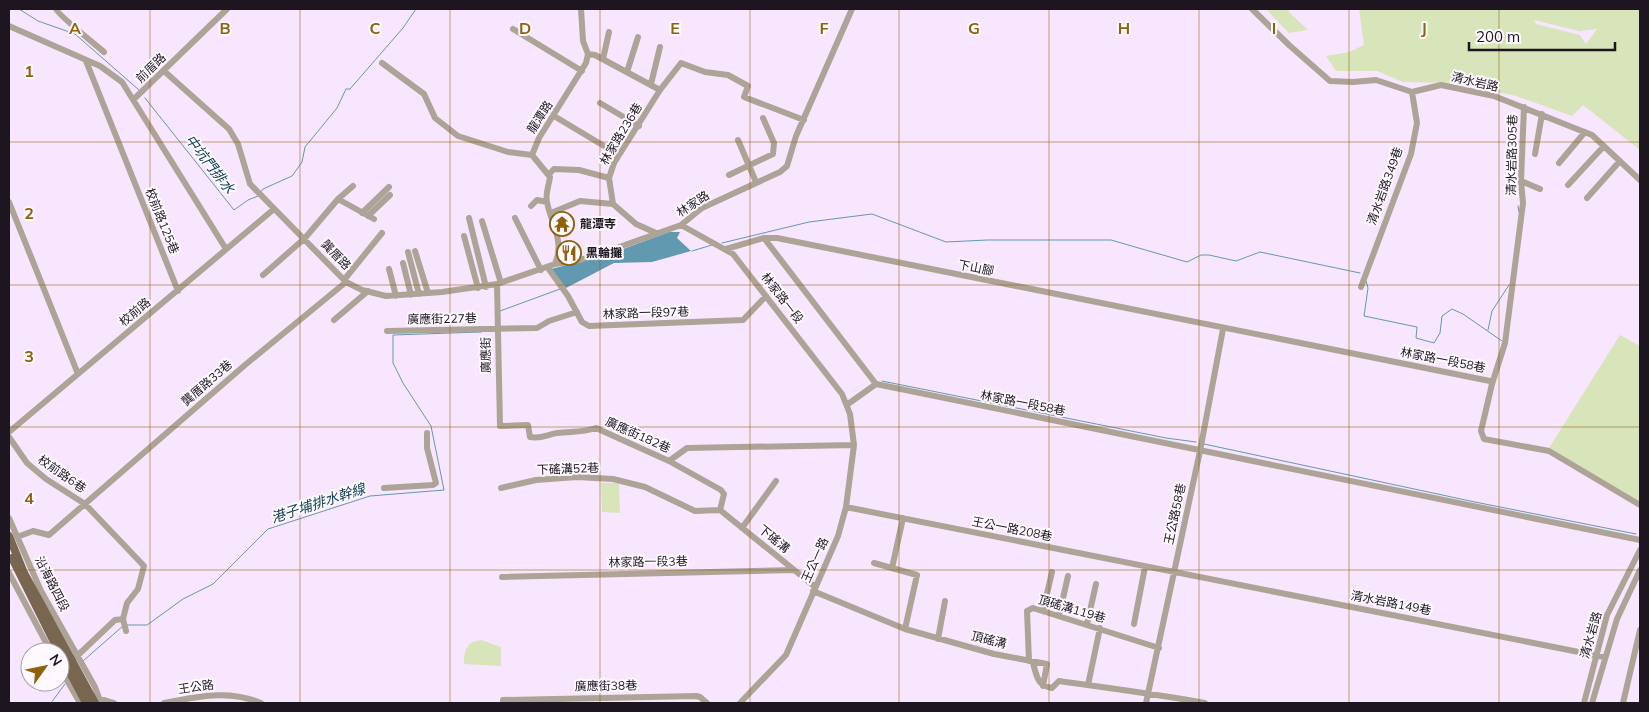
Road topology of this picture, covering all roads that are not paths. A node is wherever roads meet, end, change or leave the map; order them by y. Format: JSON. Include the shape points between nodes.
{"nodes":[{"id":1,"x":56,"y":9,"type":"edge"},
{"id":2,"x":227,"y":9,"type":"edge"},
{"id":3,"x":581,"y":9,"type":"edge"},
{"id":4,"x":852,"y":9,"type":"edge"},
{"id":5,"x":1252,"y":9,"type":"edge"},
{"id":6,"x":9,"y":26,"type":"edge"},
{"id":7,"x":513,"y":29,"type":"dead end"},
{"id":8,"x":609,"y":32,"type":"dead end"},
{"id":9,"x":638,"y":38,"type":"dead end"},
{"id":10,"x":660,"y":47,"type":"dead end"},
{"id":11,"x":104,"y":52,"type":"dead end"},
{"id":12,"x":588,"y":54,"type":"junction"},
{"id":13,"x":603,"y":59,"type":"junction"},
{"id":14,"x":86,"y":61,"type":"junction"},
{"id":15,"x":382,"y":63,"type":"dead end"},
{"id":16,"x":582,"y":71,"type":"junction"},
{"id":17,"x":164,"y":72,"type":"junction"},
{"id":18,"x":627,"y":72,"type":"junction"},
{"id":19,"x":651,"y":84,"type":"junction"},
{"id":20,"x":660,"y":90,"type":"junction"},
{"id":21,"x":1412,"y":92,"type":"junction"},
{"id":22,"x":134,"y":99,"type":"junction"},
{"id":23,"x":600,"y":103,"type":"dead end"},
{"id":24,"x":1524,"y":107,"type":"junction"},
{"id":25,"x":1542,"y":114,"type":"junction"},
{"id":26,"x":554,"y":116,"type":"junction"},
{"id":27,"x":763,"y":118,"type":"dead end"},
{"id":28,"x":804,"y":120,"type":"junction"},
{"id":29,"x":638,"y":126,"type":"junction"},
{"id":30,"x":1585,"y":132,"type":"junction"},
{"id":31,"x":738,"y":140,"type":"dead end"},
{"id":32,"x":1604,"y":146,"type":"junction"},
{"id":33,"x":532,"y":154,"type":"junction"},
{"id":34,"x":1535,"y":154,"type":"dead end"},
{"id":35,"x":619,"y":155,"type":"junction"},
{"id":36,"x":1620,"y":161,"type":"junction"},
{"id":37,"x":1559,"y":163,"type":"dead end"},
{"id":38,"x":749,"y":166,"type":"junction"},
{"id":39,"x":549,"y":174,"type":"junction"},
{"id":40,"x":729,"y":175,"type":"dead end"},
{"id":41,"x":609,"y":178,"type":"junction"},
{"id":42,"x":1640,"y":180,"type":"edge"},
{"id":43,"x":1522,"y":181,"type":"junction"},
{"id":44,"x":756,"y":182,"type":"junction"},
{"id":45,"x":1568,"y":185,"type":"dead end"},
{"id":46,"x":353,"y":186,"type":"dead end"},
{"id":47,"x":389,"y":187,"type":"dead end"},
{"id":48,"x":1540,"y":189,"type":"dead end"},
{"id":49,"x":390,"y":195,"type":"dead end"},
{"id":50,"x":1588,"y":198,"type":"dead end"},
{"id":51,"x":338,"y":199,"type":"junction"},
{"id":52,"x":9,"y":202,"type":"edge"},
{"id":53,"x":547,"y":202,"type":"junction"},
{"id":54,"x":614,"y":204,"type":"junction"},
{"id":55,"x":531,"y":206,"type":"dead end"},
{"id":56,"x":274,"y":209,"type":"junction"},
{"id":57,"x":362,"y":213,"type":"junction"},
{"id":58,"x":551,"y":213,"type":"junction"},
{"id":59,"x":469,"y":218,"type":"dead end"},
{"id":60,"x":515,"y":218,"type":"dead end"},
{"id":61,"x":482,"y":221,"type":"dead end"},
{"id":62,"x":681,"y":225,"type":"junction"},
{"id":63,"x":382,"y":233,"type":"dead end"},
{"id":64,"x":656,"y":233,"type":"junction"},
{"id":65,"x":464,"y":236,"type":"dead end"},
{"id":66,"x":305,"y":238,"type":"junction"},
{"id":67,"x":764,"y":238,"type":"junction"},
{"id":68,"x":226,"y":249,"type":"junction"},
{"id":69,"x":726,"y":249,"type":"junction"},
{"id":70,"x":402,"y":263,"type":"dead end"},
{"id":71,"x":556,"y":264,"type":"junction"},
{"id":72,"x":389,"y":269,"type":"dead end"},
{"id":73,"x":545,"y":269,"type":"junction"},
{"id":74,"x":263,"y":275,"type":"dead end"},
{"id":75,"x":345,"y":281,"type":"junction"},
{"id":76,"x":499,"y":284,"type":"junction"},
{"id":77,"x":486,"y":286,"type":"junction"},
{"id":78,"x":1361,"y":287,"type":"dead end"},
{"id":79,"x":478,"y":288,"type":"junction"},
{"id":80,"x":178,"y":291,"type":"junction"},
{"id":81,"x":368,"y":292,"type":"junction"},
{"id":82,"x":442,"y":292,"type":"joint"},
{"id":83,"x":428,"y":293,"type":"junction"},
{"id":84,"x":420,"y":294,"type":"junction"},
{"id":85,"x":411,"y":295,"type":"junction"},
{"id":86,"x":396,"y":296,"type":"junction"},
{"id":87,"x":766,"y":296,"type":"junction"},
{"id":88,"x":577,"y":312,"type":"junction"},
{"id":89,"x":334,"y":320,"type":"dead end"},
{"id":90,"x":1223,"y":329,"type":"junction"},
{"id":91,"x":499,"y":330,"type":"junction"},
{"id":92,"x":387,"y":331,"type":"dead end"},
{"id":93,"x":78,"y":374,"type":"junction"},
{"id":94,"x":876,"y":384,"type":"junction"},
{"id":95,"x":1492,"y":384,"type":"junction"},
{"id":96,"x":848,"y":404,"type":"junction"},
{"id":97,"x":500,"y":426,"type":"joint"},
{"id":98,"x":9,"y":432,"type":"edge"},
{"id":99,"x":427,"y":433,"type":"dead end"},
{"id":100,"x":9,"y":438,"type":"edge"},
{"id":101,"x":854,"y":445,"type":"junction"},
{"id":102,"x":1200,"y":451,"type":"junction"},
{"id":103,"x":669,"y":461,"type":"junction"},
{"id":104,"x":776,"y":481,"type":"dead end"},
{"id":105,"x":384,"y":488,"type":"dead end"},
{"id":106,"x":501,"y":488,"type":"dead end"},
{"id":107,"x":85,"y":504,"type":"junction"},
{"id":108,"x":1640,"y":505,"type":"edge"},
{"id":109,"x":846,"y":507,"type":"junction"},
{"id":110,"x":720,"y":510,"type":"junction"},
{"id":111,"x":9,"y":518,"type":"edge"},
{"id":112,"x":903,"y":518,"type":"junction"},
{"id":113,"x":742,"y":528,"type":"junction"},
{"id":114,"x":13,"y":536,"type":"edge"},
{"id":115,"x":1640,"y":540,"type":"edge"},
{"id":116,"x":9,"y":549,"type":"edge"},
{"id":117,"x":1640,"y":550,"type":"edge"},
{"id":118,"x":874,"y":563,"type":"dead end"},
{"id":119,"x":1145,"y":567,"type":"junction"},
{"id":120,"x":892,"y":568,"type":"junction"},
{"id":121,"x":794,"y":570,"type":"junction"},
{"id":122,"x":1640,"y":570,"type":"edge"},
{"id":123,"x":25,"y":572,"type":"junction"},
{"id":124,"x":1052,"y":572,"type":"dead end"},
{"id":125,"x":9,"y":573,"type":"edge"},
{"id":126,"x":1173,"y":573,"type":"junction"},
{"id":127,"x":1068,"y":576,"type":"dead end"},
{"id":128,"x":502,"y":577,"type":"dead end"},
{"id":129,"x":10,"y":582,"type":"edge"},
{"id":130,"x":1096,"y":584,"type":"dead end"},
{"id":131,"x":814,"y":588,"type":"junction"},
{"id":132,"x":945,"y":601,"type":"dead end"},
{"id":133,"x":1043,"y":611,"type":"junction"},
{"id":134,"x":1059,"y":616,"type":"junction"},
{"id":135,"x":124,"y":620,"type":"junction"},
{"id":136,"x":1088,"y":624,"type":"junction"},
{"id":137,"x":1134,"y":624,"type":"dead end"},
{"id":138,"x":1100,"y":628,"type":"junction"},
{"id":139,"x":905,"y":629,"type":"junction"},
{"id":140,"x":126,"y":630,"type":"dead end"},
{"id":141,"x":1640,"y":630,"type":"edge"},
{"id":142,"x":938,"y":639,"type":"junction"},
{"id":143,"x":45,"y":642,"type":"edge"},
{"id":144,"x":54,"y":642,"type":"edge"},
{"id":145,"x":58,"y":642,"type":"edge"},
{"id":146,"x":1159,"y":648,"type":"junction"},
{"id":147,"x":1596,"y":656,"type":"junction"},
{"id":148,"x":1604,"y":657,"type":"junction"},
{"id":149,"x":1031,"y":662,"type":"junction"},
{"id":150,"x":70,"y":664,"type":"edge"},
{"id":151,"x":70,"y":666,"type":"edge"},
{"id":152,"x":70,"y":666,"type":"edge"},
{"id":153,"x":77,"y":676,"type":"junction"},
{"id":154,"x":1088,"y":685,"type":"junction"},
{"id":155,"x":1043,"y":686,"type":"junction"},
{"id":156,"x":1148,"y":692,"type":"junction"},
{"id":157,"x":91,"y":702,"type":"edge"},
{"id":158,"x":503,"y":702,"type":"edge"},
{"id":159,"x":114,"y":703,"type":"edge"},
{"id":160,"x":164,"y":703,"type":"edge"},
{"id":161,"x":260,"y":703,"type":"edge"},
{"id":162,"x":706,"y":703,"type":"edge"},
{"id":163,"x":740,"y":703,"type":"edge"},
{"id":164,"x":1146,"y":703,"type":"edge"},
{"id":165,"x":1205,"y":703,"type":"edge"},
{"id":166,"x":1585,"y":703,"type":"edge"},
{"id":167,"x":1592,"y":703,"type":"edge"},
{"id":168,"x":1623,"y":703,"type":"edge"}],
"edges":[{"from":1,"to":11,"type":"street","via":[[57,14]]},
{"from":2,"to":17,"type":"street","name":"前厝路"},
{"from":3,"to":12,"type":"street","via":[[583,40]]},
{"from":4,"to":28,"type":"street","name":"林家路"},
{"from":5,"to":21,"type":"street","name":"清水岩路","via":[[1330,80],[1376,80]]},
{"from":6,"to":14,"type":"street","name":"前厝路"},
{"from":7,"to":16,"type":"street"},
{"from":8,"to":13,"type":"street"},
{"from":9,"to":18,"type":"street"},
{"from":10,"to":19,"type":"street"},
{"from":12,"to":13,"type":"street"},
{"from":12,"to":16,"type":"street","name":"龍潭路"},
{"from":13,"to":18,"type":"street"},
{"from":14,"to":22,"type":"street","name":"前厝路","via":[[112,72]]},
{"from":14,"to":80,"type":"street","name":"校前路125巷"},
{"from":15,"to":33,"type":"street","via":[[424,94],[435,118],[458,136],[508,152]]},
{"from":16,"to":26,"type":"street","name":"龍潭路"},
{"from":17,"to":22,"type":"street","name":"前厝路"},
{"from":17,"to":56,"type":"street","name":"龔厝路","via":[[229,129],[238,144],[247,180]]},
{"from":18,"to":19,"type":"street"},
{"from":19,"to":20,"type":"street"},
{"from":20,"to":28,"type":"street","name":"林家路236巷","via":[[681,63],[705,72],[728,75],[748,86],[744,97]]},
{"from":20,"to":29,"type":"street","name":"林家路236巷"},
{"from":21,"to":24,"type":"street","name":"清水岩路","via":[[1442,86],[1494,96]]},
{"from":21,"to":78,"type":"street","name":"清水岩路349巷","via":[[1417,123],[1411,154]]},
{"from":22,"to":68,"type":"street"},
{"from":23,"to":29,"type":"street"},
{"from":24,"to":25,"type":"street","name":"清水岩路"},
{"from":24,"to":43,"type":"street","name":"清水岩路305巷"},
{"from":25,"to":30,"type":"street","name":"清水岩路"},
{"from":25,"to":34,"type":"street"},
{"from":26,"to":33,"type":"street","name":"龍潭路"},
{"from":26,"to":35,"type":"street"},
{"from":27,"to":38,"type":"street","via":[[774,151]]},
{"from":28,"to":44,"type":"street","name":"林家路","via":[[784,170]]},
{"from":29,"to":35,"type":"street","name":"林家路236巷"},
{"from":30,"to":32,"type":"street","name":"清水岩路"},
{"from":30,"to":37,"type":"street"},
{"from":31,"to":38,"type":"street"},
{"from":32,"to":36,"type":"street","name":"清水岩路"},
{"from":32,"to":45,"type":"street"},
{"from":33,"to":39,"type":"street"},
{"from":35,"to":41,"type":"street","name":"林家路236巷"},
{"from":36,"to":42,"type":"street","name":"清水岩路"},
{"from":36,"to":50,"type":"street"},
{"from":38,"to":40,"type":"street"},
{"from":38,"to":44,"type":"street"},
{"from":39,"to":41,"type":"street","via":[[554,169],[567,169]]},
{"from":39,"to":53,"type":"street"},
{"from":41,"to":54,"type":"street","name":"林家路236巷"},
{"from":43,"to":48,"type":"street"},
{"from":43,"to":95,"type":"street","name":"清水岩路305巷","via":[[1523,203],[1505,343]]},
{"from":44,"to":62,"type":"street","name":"林家路","via":[[702,208]]},
{"from":46,"to":51,"type":"street"},
{"from":47,"to":57,"type":"street"},
{"from":49,"to":57,"type":"street","via":[[371,218]]},
{"from":51,"to":57,"type":"street"},
{"from":51,"to":66,"type":"street"},
{"from":52,"to":93,"type":"street"},
{"from":53,"to":55,"type":"street","via":[[537,200]]},
{"from":53,"to":58,"type":"street"},
{"from":54,"to":58,"type":"street","via":[[580,201]]},
{"from":54,"to":64,"type":"street","via":[[636,224]]},
{"from":56,"to":66,"type":"street","name":"龔厝路"},
{"from":56,"to":68,"type":"street","name":"校前路"},
{"from":58,"to":71,"type":"street","via":[[559,241]]},
{"from":59,"to":77,"type":"street"},
{"from":60,"to":73,"type":"street","name":"林家路一段97巷"},
{"from":61,"to":76,"type":"street","name":"廣應街"},
{"from":62,"to":64,"type":"street","name":"林家路"},
{"from":62,"to":69,"type":"street","name":"林家路一段"},
{"from":63,"to":75,"type":"street","name":"龔厝路33巷"},
{"from":64,"to":71,"type":"street","name":"林家路","via":[[599,254]]},
{"from":65,"to":79,"type":"street"},
{"from":66,"to":74,"type":"street"},
{"from":66,"to":75,"type":"street","name":"龔厝路"},
{"from":67,"to":69,"type":"street","name":"下山腳"},
{"from":67,"to":90,"type":"street","name":"下山腳"},
{"from":67,"to":94,"type":"street"},
{"from":68,"to":80,"type":"street","name":"校前路"},
{"from":69,"to":87,"type":"street","name":"林家路一段","via":[[734,254]]},
{"from":70,"to":85,"type":"street"},
{"from":71,"to":73,"type":"street","name":"林家路"},
{"from":72,"to":86,"type":"street"},
{"from":73,"to":76,"type":"street","name":"林家路"},
{"from":73,"to":88,"type":"street","name":"林家路一段97巷","via":[[563,288]]},
{"from":75,"to":81,"type":"street","name":"龔厝路"},
{"from":75,"to":107,"type":"street","name":"龔厝路33巷"},
{"from":76,"to":77,"type":"street","name":"林家路"},
{"from":76,"to":91,"type":"street","name":"廣應街"},
{"from":77,"to":79,"type":"street","name":"林家路"},
{"from":79,"to":82,"type":"street","name":"林家路"},
{"from":80,"to":93,"type":"street","name":"校前路"},
{"from":81,"to":86,"type":"street","name":"龔厝路"},
{"from":81,"to":89,"type":"street"},
{"from":82,"to":83,"type":"street","name":"龔厝路"},
{"from":83,"to":84,"type":"street","name":"龔厝路"},
{"from":83,"to":84,"type":"street","via":[[411,251]]},
{"from":84,"to":85,"type":"street","name":"龔厝路"},
{"from":85,"to":86,"type":"street","name":"龔厝路"},
{"from":87,"to":88,"type":"street","name":"林家路一段97巷","via":[[743,320],[589,326],[582,322]]},
{"from":87,"to":96,"type":"street","name":"林家路一段"},
{"from":88,"to":91,"type":"street","name":"廣應街227巷","via":[[537,328]]},
{"from":90,"to":95,"type":"street","name":"林家路一段58巷","via":[[1432,368]]},
{"from":90,"to":102,"type":"street","name":"王公路58巷"},
{"from":91,"to":92,"type":"street","name":"廣應街227巷"},
{"from":91,"to":97,"type":"street","name":"廣應街"},
{"from":93,"to":98,"type":"street","name":"校前路"},
{"from":94,"to":96,"type":"street"},
{"from":94,"to":102,"type":"street","name":"林家路一段58巷"},
{"from":95,"to":108,"type":"street","name":"林家路一段58巷","via":[[1482,431],[1484,439],[1549,451]]},
{"from":96,"to":101,"type":"street","name":"王公一路"},
{"from":97,"to":103,"type":"street","name":"廣應街182巷","via":[[528,425],[530,437],[539,439],[556,433],[580,433],[596,428]]},
{"from":99,"to":105,"type":"street","via":[[426,448],[436,483]]},
{"from":100,"to":107,"type":"street","name":"校前路6巷","via":[[27,463]]},
{"from":101,"to":103,"type":"street","via":[[687,448]]},
{"from":101,"to":109,"type":"street","name":"王公一路"},
{"from":102,"to":115,"type":"street","name":"林家路一段58巷"},
{"from":102,"to":126,"type":"street","name":"王公路58巷"},
{"from":103,"to":110,"type":"street","name":"廣應街182巷","via":[[721,490],[724,494]]},
{"from":104,"to":113,"type":"street"},
{"from":106,"to":110,"type":"street","name":"下磘溝52巷","via":[[536,480],[613,479],[645,487],[695,511]]},
{"from":107,"to":114,"type":"street","name":"龔厝路33巷","via":[[50,535],[33,531]]},
{"from":107,"to":135,"type":"street","name":"校前路6巷","via":[[144,566],[138,590],[127,603]]},
{"from":109,"to":112,"type":"street","name":"王公一路208巷"},
{"from":109,"to":131,"type":"street","name":"王公一路","via":[[833,550]]},
{"from":110,"to":113,"type":"street","name":"下磘溝"},
{"from":111,"to":114,"type":"street","name":"沿海路四段"},
{"from":112,"to":119,"type":"street","name":"王公一路208巷"},
{"from":112,"to":120,"type":"street"},
{"from":113,"to":121,"type":"street","name":"下磘溝"},
{"from":114,"to":123,"type":"main road","name":"沿海路四段"},
{"from":116,"to":123,"type":"main road","name":"沿海路四段"},
{"from":117,"to":147,"type":"street","name":"清水岩路","via":[[1607,615]]},
{"from":118,"to":120,"type":"street"},
{"from":119,"to":126,"type":"street","name":"王公一路208巷"},
{"from":119,"to":137,"type":"street"},
{"from":120,"to":139,"type":"street","via":[[917,575]]},
{"from":121,"to":128,"type":"street","name":"林家路一段3巷"},
{"from":121,"to":131,"type":"street","name":"下磘溝"},
{"from":122,"to":148,"type":"street","name":"清水岩路","via":[[1617,619]]},
{"from":123,"to":129,"type":"street"},
{"from":123,"to":144,"type":"main road","name":"沿海路四段"},
{"from":123,"to":145,"type":"main road","name":"沿海路四段"},
{"from":124,"to":133,"type":"street"},
{"from":125,"to":129,"type":"street"},
{"from":126,"to":146,"type":"street","name":"王公路58巷"},
{"from":126,"to":147,"type":"street","name":"清水岩路149巷"},
{"from":127,"to":134,"type":"street"},
{"from":129,"to":143,"type":"street"},
{"from":130,"to":136,"type":"street"},
{"from":131,"to":139,"type":"street","name":"頂磘溝"},
{"from":131,"to":163,"type":"street","name":"王公一路","via":[[786,655]]},
{"from":132,"to":142,"type":"street"},
{"from":133,"to":134,"type":"street","name":"頂磘溝119巷"},
{"from":133,"to":149,"type":"street","name":"頂磘溝119巷","via":[[1032,608],[1027,611]]},
{"from":134,"to":136,"type":"street","name":"頂磘溝119巷"},
{"from":135,"to":140,"type":"street"},
{"from":135,"to":150,"type":"street","via":[[114,620]]},
{"from":136,"to":138,"type":"street","name":"頂磘溝119巷"},
{"from":138,"to":146,"type":"street","name":"頂磘溝119巷"},
{"from":138,"to":154,"type":"street"},
{"from":139,"to":142,"type":"street","name":"頂磘溝"},
{"from":141,"to":168,"type":"street"},
{"from":142,"to":149,"type":"street","name":"頂磘溝"},
{"from":146,"to":156,"type":"street","name":"王公路58巷"},
{"from":147,"to":148,"type":"street","name":"清水岩路149巷"},
{"from":147,"to":166,"type":"street","name":"清水岩路"},
{"from":148,"to":167,"type":"street","name":"清水岩路"},
{"from":149,"to":155,"type":"street"},
{"from":149,"to":155,"type":"street","via":[[1047,664]]},
{"from":151,"to":153,"type":"main road"},
{"from":152,"to":153,"type":"street"},
{"from":153,"to":157,"type":"main road"},
{"from":153,"to":157,"type":"street"},
{"from":154,"to":155,"type":"street","via":[[1059,681],[1052,688]]},
{"from":154,"to":156,"type":"street"},
{"from":156,"to":164,"type":"street","name":"王公路58巷"},
{"from":156,"to":165,"type":"street"},
{"from":157,"to":159,"type":"street"},
{"from":158,"to":162,"type":"street","name":"廣應街38巷","via":[[696,696]]},
{"from":160,"to":161,"type":"street","name":"王公路","via":[[218,694]]}]}
